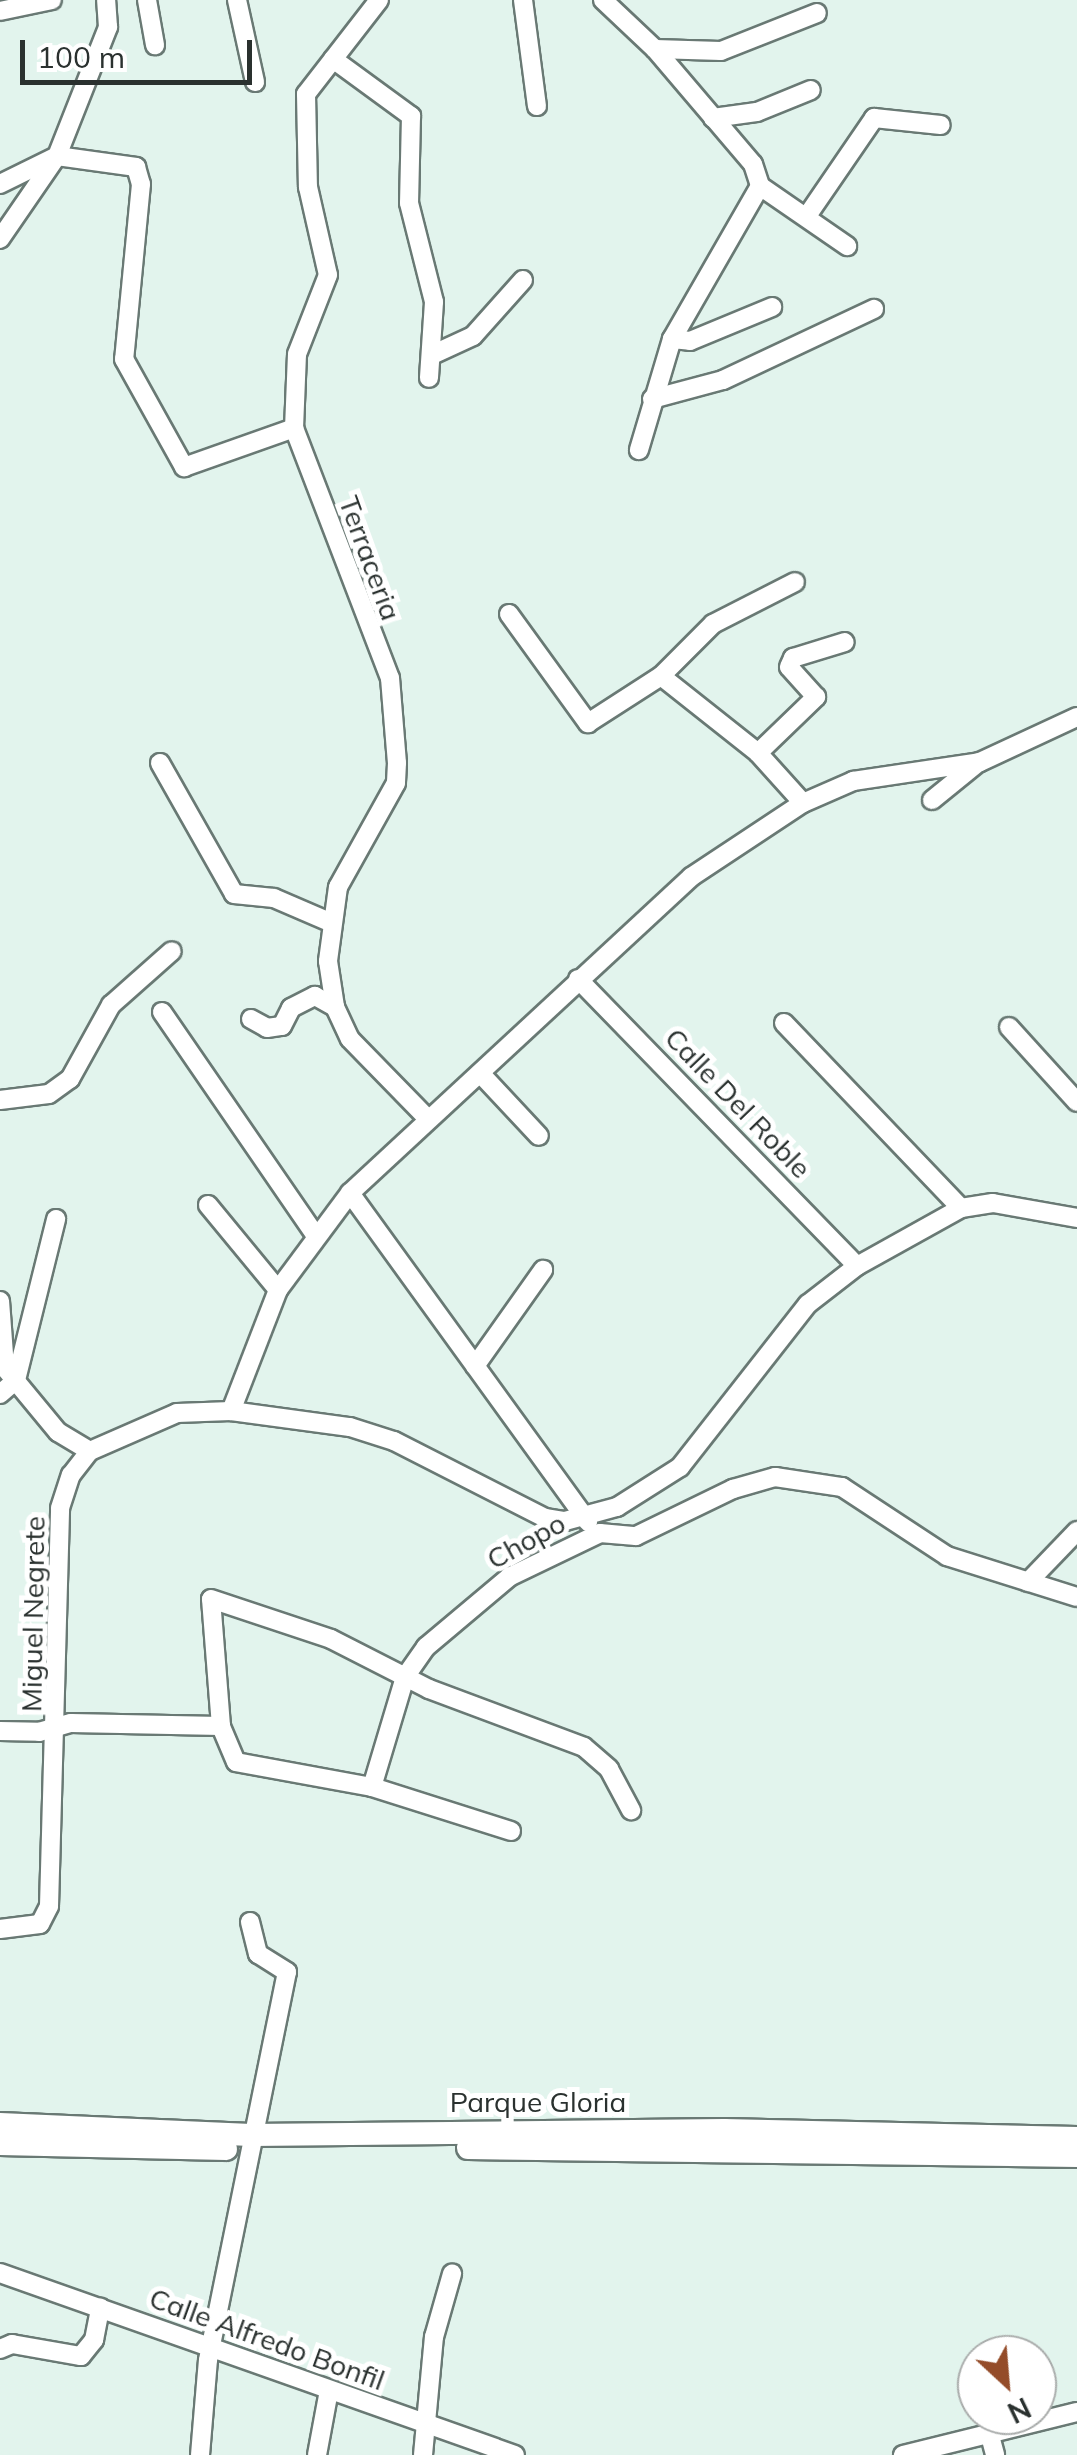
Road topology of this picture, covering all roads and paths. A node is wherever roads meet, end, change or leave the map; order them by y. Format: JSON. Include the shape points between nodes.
{"nodes":[{"id":1,"x":52,"y":0,"type":"edge"},
{"id":2,"x":106,"y":0,"type":"edge"},
{"id":3,"x":146,"y":0,"type":"edge"},
{"id":4,"x":238,"y":0,"type":"edge"},
{"id":5,"x":379,"y":0,"type":"edge"},
{"id":6,"x":523,"y":0,"type":"edge"},
{"id":7,"x":602,"y":0,"type":"edge"},
{"id":8,"x":3,"y":7,"type":"edge"},
{"id":9,"x":817,"y":13,"type":"dead end"},
{"id":10,"x":155,"y":46,"type":"dead end"},
{"id":11,"x":655,"y":49,"type":"junction"},
{"id":12,"x":333,"y":58,"type":"junction"},
{"id":13,"x":255,"y":82,"type":"dead end"},
{"id":14,"x":811,"y":90,"type":"dead end"},
{"id":15,"x":537,"y":106,"type":"dead end"},
{"id":16,"x":713,"y":118,"type":"junction"},
{"id":17,"x":940,"y":124,"type":"dead end"},
{"id":18,"x":56,"y":156,"type":"junction"},
{"id":19,"x":0,"y":184,"type":"edge"},
{"id":20,"x":760,"y":186,"type":"junction"},
{"id":21,"x":807,"y":216,"type":"junction"},
{"id":22,"x":0,"y":238,"type":"edge"},
{"id":23,"x":847,"y":246,"type":"dead end"},
{"id":24,"x":523,"y":280,"type":"dead end"},
{"id":25,"x":772,"y":306,"type":"dead end"},
{"id":26,"x":874,"y":310,"type":"dead end"},
{"id":27,"x":672,"y":339,"type":"junction"},
{"id":28,"x":434,"y":354,"type":"junction"},
{"id":29,"x":428,"y":378,"type":"dead end"},
{"id":30,"x":652,"y":399,"type":"junction"},
{"id":31,"x":294,"y":428,"type":"junction"},
{"id":32,"x":639,"y":450,"type":"dead end"},
{"id":33,"x":794,"y":582,"type":"dead end"},
{"id":34,"x":509,"y":614,"type":"dead end"},
{"id":35,"x":845,"y":642,"type":"dead end"},
{"id":36,"x":661,"y":676,"type":"junction"},
{"id":37,"x":1077,"y":717,"type":"edge"},
{"id":38,"x":758,"y":753,"type":"junction"},
{"id":39,"x":980,"y":762,"type":"junction"},
{"id":40,"x":160,"y":763,"type":"dead end"},
{"id":41,"x":932,"y":800,"type":"dead end"},
{"id":42,"x":803,"y":803,"type":"junction"},
{"id":43,"x":332,"y":922,"type":"junction"},
{"id":44,"x":172,"y":951,"type":"dead end"},
{"id":45,"x":578,"y":978,"type":"junction"},
{"id":46,"x":335,"y":1006,"type":"junction"},
{"id":47,"x":162,"y":1012,"type":"dead end"},
{"id":48,"x":252,"y":1019,"type":"dead end"},
{"id":49,"x":784,"y":1023,"type":"dead end"},
{"id":50,"x":1009,"y":1027,"type":"dead end"},
{"id":51,"x":480,"y":1073,"type":"junction"},
{"id":52,"x":1075,"y":1094,"type":"edge"},
{"id":53,"x":0,"y":1100,"type":"edge"},
{"id":54,"x":427,"y":1118,"type":"junction"},
{"id":55,"x":539,"y":1136,"type":"dead end"},
{"id":56,"x":350,"y":1193,"type":"junction"},
{"id":57,"x":208,"y":1205,"type":"dead end"},
{"id":58,"x":961,"y":1208,"type":"junction"},
{"id":59,"x":1077,"y":1218,"type":"edge"},
{"id":60,"x":56,"y":1219,"type":"dead end"},
{"id":61,"x":316,"y":1236,"type":"junction"},
{"id":62,"x":858,"y":1266,"type":"junction"},
{"id":63,"x":543,"y":1270,"type":"dead end"},
{"id":64,"x":278,"y":1290,"type":"junction"},
{"id":65,"x":0,"y":1300,"type":"edge"},
{"id":66,"x":475,"y":1366,"type":"junction"},
{"id":67,"x":7,"y":1372,"type":"edge"},
{"id":68,"x":0,"y":1394,"type":"edge"},
{"id":69,"x":231,"y":1411,"type":"junction"},
{"id":70,"x":90,"y":1452,"type":"junction"},
{"id":71,"x":582,"y":1516,"type":"junction"},
{"id":72,"x":1077,"y":1530,"type":"edge"},
{"id":73,"x":600,"y":1533,"type":"junction"},
{"id":74,"x":1028,"y":1582,"type":"junction"},
{"id":75,"x":1077,"y":1597,"type":"edge"},
{"id":76,"x":405,"y":1677,"type":"junction"},
{"id":77,"x":58,"y":1726,"type":"junction"},
{"id":78,"x":221,"y":1726,"type":"junction"},
{"id":79,"x":0,"y":1730,"type":"edge"},
{"id":80,"x":372,"y":1786,"type":"junction"},
{"id":81,"x":631,"y":1810,"type":"dead end"},
{"id":82,"x":511,"y":1831,"type":"dead end"},
{"id":83,"x":250,"y":1922,"type":"dead end"},
{"id":84,"x":0,"y":1929,"type":"edge"},
{"id":85,"x":0,"y":2124,"type":"edge"},
{"id":86,"x":56,"y":2135,"type":"junction"},
{"id":87,"x":1077,"y":2138,"type":"edge"},
{"id":88,"x":725,"y":2139,"type":"junction"},
{"id":89,"x":250,"y":2142,"type":"junction"},
{"id":90,"x":0,"y":2144,"type":"edge"},
{"id":91,"x":1077,"y":2156,"type":"edge"},
{"id":92,"x":0,"y":2273,"type":"edge"},
{"id":93,"x":452,"y":2274,"type":"dead end"},
{"id":94,"x":100,"y":2308,"type":"junction"},
{"id":95,"x":214,"y":2347,"type":"junction"},
{"id":96,"x":0,"y":2349,"type":"edge"},
{"id":97,"x":328,"y":2390,"type":"junction"},
{"id":98,"x":431,"y":2427,"type":"junction"},
{"id":99,"x":978,"y":2435,"type":"edge"},
{"id":100,"x":200,"y":2455,"type":"edge"},
{"id":101,"x":317,"y":2455,"type":"edge"},
{"id":102,"x":423,"y":2455,"type":"edge"},
{"id":103,"x":434,"y":2455,"type":"edge"},
{"id":104,"x":515,"y":2455,"type":"edge"},
{"id":105,"x":903,"y":2455,"type":"edge"}],
"edges":[{"from":1,"to":8,"type":"street"},
{"from":2,"to":18,"type":"street","via":[[108,27]]},
{"from":3,"to":10,"type":"street"},
{"from":4,"to":13,"type":"street"},
{"from":5,"to":12,"type":"street","name":"Terraceria"},
{"from":6,"to":15,"type":"street"},
{"from":7,"to":11,"type":"street"},
{"from":9,"to":11,"type":"street","via":[[721,51]]},
{"from":11,"to":16,"type":"street"},
{"from":12,"to":28,"type":"street","via":[[412,116],[409,202],[434,302]]},
{"from":12,"to":31,"type":"street","name":"Terraceria","via":[[306,94],[308,188],[328,275],[297,354]]},
{"from":14,"to":16,"type":"street","via":[[757,112]]},
{"from":16,"to":20,"type":"street","via":[[753,164]]},
{"from":17,"to":21,"type":"street","via":[[874,118]]},
{"from":18,"to":19,"type":"street"},
{"from":18,"to":22,"type":"street"},
{"from":18,"to":31,"type":"street","via":[[136,167],[142,184],[124,359],[184,467]]},
{"from":20,"to":21,"type":"street"},
{"from":20,"to":27,"type":"street"},
{"from":21,"to":23,"type":"street"},
{"from":24,"to":28,"type":"street","via":[[474,336]]},
{"from":25,"to":27,"type":"street","via":[[690,340]]},
{"from":26,"to":30,"type":"street","via":[[723,380]]},
{"from":27,"to":30,"type":"street"},
{"from":28,"to":29,"type":"street"},
{"from":30,"to":32,"type":"street"},
{"from":31,"to":43,"type":"street","name":"Terraceria","via":[[390,678],[397,764],[396,783],[347,864]]},
{"from":33,"to":36,"type":"street","via":[[713,624]]},
{"from":34,"to":36,"type":"street","via":[[588,723]]},
{"from":35,"to":38,"type":"street","via":[[793,658],[790,667],[816,697]]},
{"from":36,"to":38,"type":"street"},
{"from":37,"to":39,"type":"street"},
{"from":38,"to":42,"type":"street"},
{"from":39,"to":41,"type":"street"},
{"from":39,"to":42,"type":"street","via":[[853,781]]},
{"from":40,"to":43,"type":"street","via":[[234,894],[274,898]]},
{"from":42,"to":45,"type":"street","via":[[691,877]]},
{"from":43,"to":46,"type":"street","name":"Terraceria","via":[[328,961]]},
{"from":44,"to":53,"type":"street","via":[[111,1005],[70,1078],[49,1094]]},
{"from":45,"to":51,"type":"street"},
{"from":45,"to":62,"type":"street","name":"Calle Del Roble"},
{"from":46,"to":48,"type":"street","via":[[315,996],[292,1008],[282,1026],[266,1028]]},
{"from":46,"to":54,"type":"street","name":"Terraceria","via":[[350,1039]]},
{"from":47,"to":61,"type":"street"},
{"from":49,"to":58,"type":"street"},
{"from":50,"to":52,"type":"street"},
{"from":51,"to":54,"type":"street"},
{"from":51,"to":55,"type":"street"},
{"from":54,"to":56,"type":"street"},
{"from":56,"to":61,"type":"street"},
{"from":56,"to":66,"type":"street"},
{"from":57,"to":64,"type":"street"},
{"from":58,"to":59,"type":"street","via":[[993,1203]]},
{"from":58,"to":62,"type":"street"},
{"from":60,"to":67,"type":"street"},
{"from":61,"to":64,"type":"street"},
{"from":62,"to":71,"type":"street","via":[[808,1304],[680,1466],[646,1493]]},
{"from":63,"to":66,"type":"street"},
{"from":64,"to":69,"type":"street"},
{"from":65,"to":67,"type":"street"},
{"from":66,"to":71,"type":"street"},
{"from":67,"to":68,"type":"street"},
{"from":67,"to":70,"type":"street","via":[[58,1432]]},
{"from":69,"to":70,"type":"street","via":[[178,1413]]},
{"from":69,"to":71,"type":"street","via":[[350,1427],[394,1442],[545,1518]]},
{"from":70,"to":77,"type":"street","name":"Miguel Negrete","via":[[71,1474],[60,1508]]},
{"from":71,"to":73,"type":"street"},
{"from":72,"to":74,"type":"street"},
{"from":73,"to":74,"type":"street","name":"Chopo","via":[[636,1536],[716,1496],[775,1477],[813,1480],[869,1501],[947,1556]]},
{"from":73,"to":76,"type":"street","name":"Chopo","via":[[508,1577],[426,1648]]},
{"from":74,"to":75,"type":"street","name":"Chopo"},
{"from":76,"to":78,"type":"street","via":[[331,1639],[211,1599]]},
{"from":76,"to":80,"type":"street","name":"Chopo"},
{"from":76,"to":81,"type":"street","via":[[584,1747],[609,1768]]},
{"from":77,"to":78,"type":"street"},
{"from":77,"to":79,"type":"street"},
{"from":77,"to":84,"type":"street","name":"Miguel Negrete","via":[[49,1906],[40,1924]]},
{"from":78,"to":80,"type":"street","via":[[236,1762]]},
{"from":80,"to":82,"type":"street"},
{"from":83,"to":89,"type":"street","via":[[258,1954],[287,1972]]},
{"from":85,"to":86,"type":"main road","name":"Parque Gloria"},
{"from":86,"to":89,"type":"main road","name":"Parque Gloria"},
{"from":86,"to":90,"type":"main road","name":"Parque Gloria"},
{"from":87,"to":88,"type":"main road","name":"Parque Gloria"},
{"from":88,"to":89,"type":"main road","name":"Parque Gloria"},
{"from":88,"to":91,"type":"main road","name":"Parque Gloria"},
{"from":89,"to":95,"type":"street"},
{"from":92,"to":94,"type":"street","name":"Calle Alfredo Bonfil"},
{"from":93,"to":98,"type":"street","via":[[434,2336]]},
{"from":94,"to":95,"type":"street","name":"Calle Alfredo Bonfil"},
{"from":94,"to":96,"type":"street","via":[[94,2340],[81,2356],[12,2344]]},
{"from":95,"to":97,"type":"street","name":"Calle Alfredo Bonfil"},
{"from":95,"to":100,"type":"street"},
{"from":97,"to":98,"type":"street","name":"Calle Alfredo Bonfil"},
{"from":97,"to":101,"type":"street"},
{"from":98,"to":102,"type":"street"},
{"from":98,"to":103,"type":"street"},
{"from":98,"to":104,"type":"street","name":"Calle Alfredo Bonfil"},
{"from":99,"to":105,"type":"street"}]}
